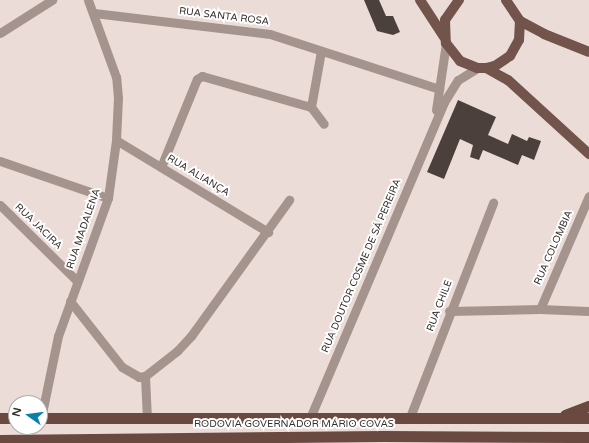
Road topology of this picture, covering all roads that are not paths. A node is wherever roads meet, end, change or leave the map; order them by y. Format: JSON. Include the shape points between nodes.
{"nodes":[{"id":1,"x":30,"y":0,"type":"edge"},
{"id":2,"x":52,"y":0,"type":"edge"},
{"id":3,"x":88,"y":0,"type":"edge"},
{"id":4,"x":420,"y":0,"type":"edge"},
{"id":5,"x":459,"y":0,"type":"edge"},
{"id":6,"x":506,"y":0,"type":"edge"},
{"id":7,"x":39,"y":6,"type":"junction"},
{"id":8,"x":94,"y":13,"type":"junction"},
{"id":9,"x":520,"y":22,"type":"junction"},
{"id":10,"x":0,"y":33,"type":"edge"},
{"id":11,"x":445,"y":41,"type":"junction"},
{"id":12,"x":321,"y":51,"type":"junction"},
{"id":13,"x":589,"y":52,"type":"edge"},
{"id":14,"x":481,"y":68,"type":"junction"},
{"id":15,"x":439,"y":89,"type":"junction"},
{"id":16,"x":311,"y":106,"type":"junction"},
{"id":17,"x":324,"y":124,"type":"dead end"},
{"id":18,"x":434,"y":124,"type":"junction"},
{"id":19,"x":116,"y":140,"type":"junction"},
{"id":20,"x":589,"y":154,"type":"edge"},
{"id":21,"x":0,"y":161,"type":"edge"},
{"id":22,"x":162,"y":168,"type":"junction"},
{"id":23,"x":589,"y":196,"type":"edge"},
{"id":24,"x":108,"y":198,"type":"junction"},
{"id":25,"x":289,"y":200,"type":"dead end"},
{"id":26,"x":493,"y":203,"type":"dead end"},
{"id":27,"x":0,"y":205,"type":"edge"},
{"id":28,"x":268,"y":232,"type":"junction"},
{"id":29,"x":77,"y":281,"type":"junction"},
{"id":30,"x":70,"y":301,"type":"junction"},
{"id":31,"x":540,"y":309,"type":"junction"},
{"id":32,"x":449,"y":311,"type":"junction"},
{"id":33,"x":589,"y":311,"type":"edge"},
{"id":34,"x":145,"y":376,"type":"junction"},
{"id":35,"x":46,"y":395,"type":"edge"},
{"id":36,"x":589,"y":406,"type":"edge"},
{"id":37,"x":410,"y":417,"type":"junction"},
{"id":38,"x":48,"y":418,"type":"edge"},
{"id":39,"x":310,"y":418,"type":"junction"},
{"id":40,"x":560,"y":418,"type":"junction"},
{"id":41,"x":589,"y":418,"type":"edge"},
{"id":42,"x":147,"y":419,"type":"junction"},
{"id":43,"x":589,"y":437,"type":"edge"},
{"id":44,"x":1,"y":439,"type":"edge"},
{"id":45,"x":166,"y":440,"type":"edge"}],
"edges":[{"from":1,"to":7,"type":"street"},
{"from":2,"to":7,"type":"street"},
{"from":3,"to":8,"type":"street","name":"RUA MADALENA"},
{"from":4,"to":11,"type":"main road"},
{"from":5,"to":11,"type":"main road","via":[[445,20]]},
{"from":6,"to":9,"type":"main road"},
{"from":7,"to":10,"type":"street"},
{"from":8,"to":12,"type":"street","name":"RUA SANTA ROSA","via":[[270,34]]},
{"from":8,"to":19,"type":"street","name":"RUA MADALENA","via":[[116,77]]},
{"from":9,"to":13,"type":"main road"},
{"from":9,"to":14,"type":"main road","via":[[516,48],[503,62]]},
{"from":11,"to":14,"type":"main road","via":[[460,61]]},
{"from":11,"to":15,"type":"street"},
{"from":12,"to":15,"type":"street","name":"RUA SANTA ROSA"},
{"from":12,"to":16,"type":"street"},
{"from":14,"to":18,"type":"street","via":[[458,80]]},
{"from":14,"to":20,"type":"main road","via":[[508,80]]},
{"from":15,"to":18,"type":"street"},
{"from":16,"to":17,"type":"street"},
{"from":16,"to":22,"type":"street","via":[[199,77]]},
{"from":18,"to":39,"type":"street","name":"RUA DOUTOR COSME DE SÁ PEREIRA"},
{"from":19,"to":22,"type":"street","name":"RUA ALIANÇA"},
{"from":19,"to":24,"type":"street","name":"RUA MADALENA"},
{"from":21,"to":24,"type":"street"},
{"from":22,"to":28,"type":"street","name":"RUA ALIANÇA"},
{"from":23,"to":31,"type":"street","name":"RUA COLOMBIA"},
{"from":24,"to":29,"type":"street","name":"RUA MADALENA"},
{"from":25,"to":28,"type":"street"},
{"from":26,"to":32,"type":"street","name":"RUA CHILE"},
{"from":27,"to":29,"type":"street","name":"RUA JACIRA"},
{"from":28,"to":34,"type":"street","via":[[191,336],[177,351]]},
{"from":29,"to":30,"type":"street","name":"RUA MADALENA"},
{"from":30,"to":34,"type":"street","via":[[122,366],[139,377]]},
{"from":30,"to":35,"type":"street","name":"RUA MADALENA","via":[[58,336]]},
{"from":31,"to":32,"type":"street"},
{"from":31,"to":33,"type":"street"},
{"from":32,"to":37,"type":"street","name":"RUA CHILE"},
{"from":34,"to":42,"type":"street"},
{"from":36,"to":40,"type":"highway"},
{"from":37,"to":39,"type":"highway","name":"RODOVIA GOVERNADOR MÁRIO COVAS"},
{"from":37,"to":40,"type":"highway","name":"RODOVIA GOVERNADOR MÁRIO COVAS"},
{"from":38,"to":42,"type":"highway","name":"RODOVIA GOVERNADOR MÁRIO COVAS"},
{"from":39,"to":42,"type":"highway","name":"RODOVIA GOVERNADOR MÁRIO COVAS"},
{"from":40,"to":41,"type":"highway","name":"RODOVIA GOVERNADOR MÁRIO COVAS"},
{"from":43,"to":45,"type":"highway","name":"RODOVIA GOVERNADOR MÁRIO COVAS"},
{"from":44,"to":45,"type":"highway","name":"RODOVIA GOVERNADOR MÁRIO COVAS"}]}
